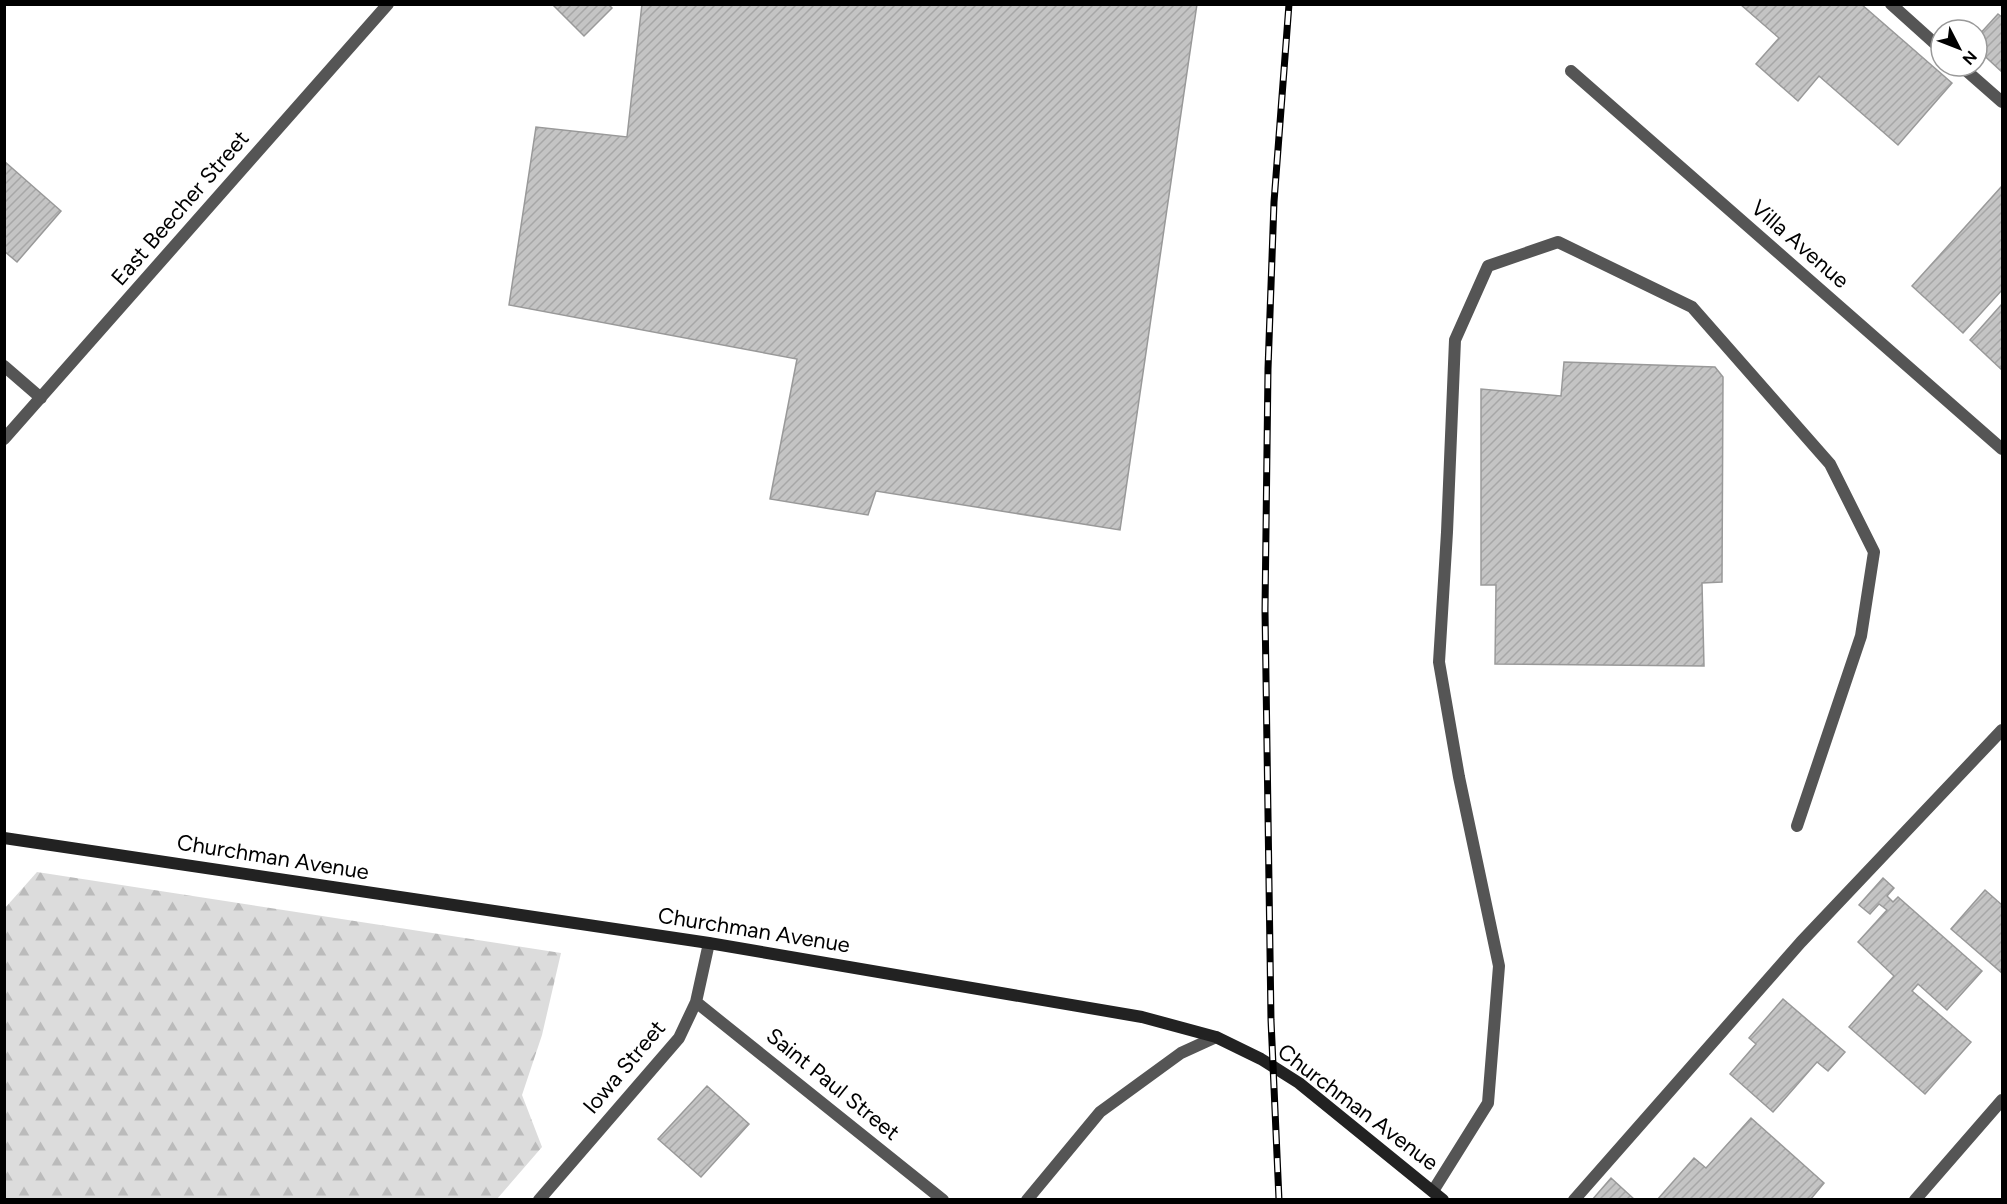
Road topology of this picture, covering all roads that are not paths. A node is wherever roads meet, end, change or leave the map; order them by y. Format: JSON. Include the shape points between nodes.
{"nodes":[{"id":1,"x":388,"y":4,"type":"edge"},
{"id":2,"x":1891,"y":4,"type":"edge"},
{"id":3,"x":1929,"y":37,"type":"edge"},
{"id":4,"x":1571,"y":71,"type":"dead end"},
{"id":5,"x":1975,"y":78,"type":"edge"},
{"id":6,"x":2002,"y":102,"type":"edge"},
{"id":7,"x":4,"y":366,"type":"edge"},
{"id":8,"x":41,"y":398,"type":"junction"},
{"id":9,"x":4,"y":440,"type":"edge"},
{"id":10,"x":2002,"y":449,"type":"edge"},
{"id":11,"x":2002,"y":730,"type":"edge"},
{"id":12,"x":1797,"y":826,"type":"dead end"},
{"id":13,"x":4,"y":838,"type":"edge"},
{"id":14,"x":709,"y":944,"type":"junction"},
{"id":15,"x":696,"y":1002,"type":"junction"},
{"id":16,"x":1216,"y":1037,"type":"junction"},
{"id":17,"x":2002,"y":1100,"type":"edge"},
{"id":18,"x":1433,"y":1191,"type":"junction"},
{"id":19,"x":539,"y":1200,"type":"edge"},
{"id":20,"x":943,"y":1200,"type":"edge"},
{"id":21,"x":1027,"y":1200,"type":"edge"},
{"id":22,"x":1443,"y":1200,"type":"edge"},
{"id":23,"x":1574,"y":1200,"type":"edge"},
{"id":24,"x":1915,"y":1200,"type":"edge"}],
"edges":[{"from":1,"to":8,"type":"street","name":"East Beecher Street"},
{"from":2,"to":3,"type":"street"},
{"from":4,"to":10,"type":"street","name":"Villa Avenue"},
{"from":5,"to":6,"type":"street"},
{"from":7,"to":8,"type":"street"},
{"from":8,"to":9,"type":"street","name":"East Beecher Street"},
{"from":11,"to":23,"type":"street","via":[[1801,942]]},
{"from":12,"to":18,"type":"street","via":[[1861,636],[1874,552],[1830,464],[1692,307],[1558,242],[1488,266],[1455,340],[1439,662],[1499,966],[1488,1103]]},
{"from":13,"to":14,"type":"main road","name":"Churchman Avenue"},
{"from":14,"to":15,"type":"street","name":"Iowa Street"},
{"from":14,"to":16,"type":"main road","name":"Churchman Avenue","via":[[1142,1017]]},
{"from":15,"to":19,"type":"street","name":"Iowa Street","via":[[669,1052]]},
{"from":15,"to":20,"type":"street","name":"Saint Paul Street"},
{"from":16,"to":18,"type":"main road","name":"Churchman Avenue","via":[[1299,1083]]},
{"from":16,"to":21,"type":"street","via":[[1181,1053],[1100,1112]]},
{"from":17,"to":24,"type":"street"},
{"from":18,"to":22,"type":"main road","name":"Churchman Avenue"}]}
